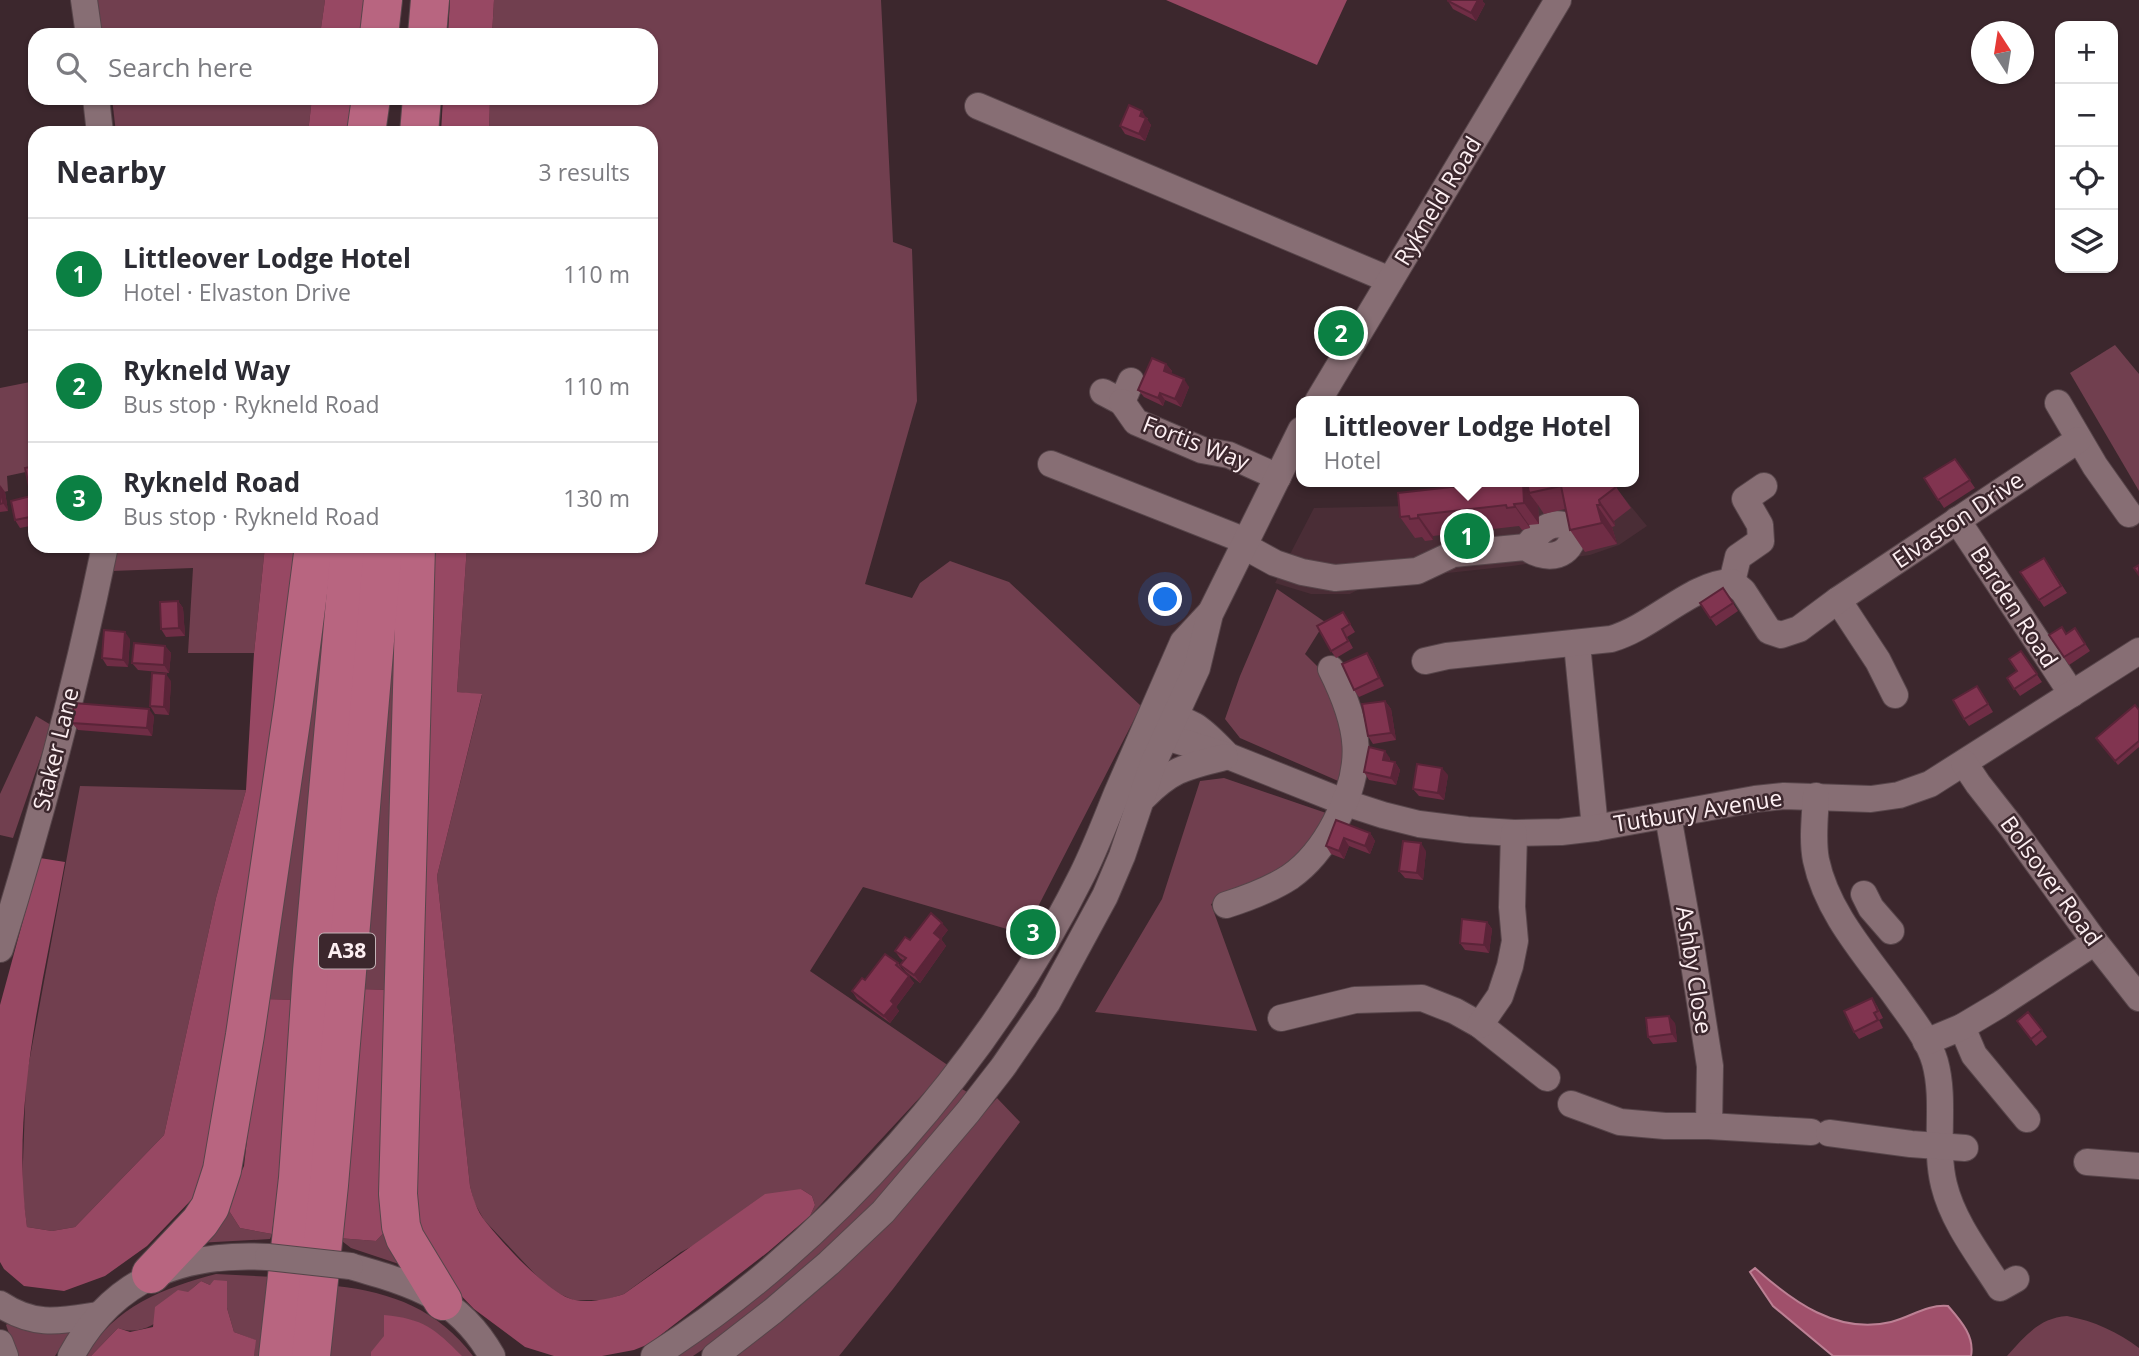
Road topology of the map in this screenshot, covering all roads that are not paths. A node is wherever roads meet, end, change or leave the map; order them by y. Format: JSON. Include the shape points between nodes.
{"nodes":[{"id":1,"x":84,"y":0,"type":"edge"},
{"id":2,"x":383,"y":0,"type":"edge"},
{"id":3,"x":398,"y":0,"type":"edge"},
{"id":4,"x":430,"y":0,"type":"edge"},
{"id":5,"x":1558,"y":0,"type":"edge"},
{"id":6,"x":88,"y":28,"type":"edge"},
{"id":7,"x":380,"y":28,"type":"edge"},
{"id":8,"x":396,"y":28,"type":"edge"},
{"id":9,"x":428,"y":28,"type":"edge"},
{"id":10,"x":97,"y":105,"type":"edge"},
{"id":11,"x":370,"y":105,"type":"edge"},
{"id":12,"x":389,"y":105,"type":"edge"},
{"id":13,"x":421,"y":105,"type":"edge"},
{"id":14,"x":978,"y":106,"type":"dead end"},
{"id":15,"x":99,"y":126,"type":"edge"},
{"id":16,"x":367,"y":126,"type":"edge"},
{"id":17,"x":388,"y":126,"type":"edge"},
{"id":18,"x":420,"y":126,"type":"edge"},
{"id":19,"x":1390,"y":280,"type":"junction"},
{"id":20,"x":1119,"y":392,"type":"dead end"},
{"id":21,"x":1321,"y":396,"type":"edge"},
{"id":22,"x":2058,"y":403,"type":"dead end"},
{"id":23,"x":1296,"y":439,"type":"edge"},
{"id":24,"x":2078,"y":440,"type":"junction"},
{"id":25,"x":1051,"y":464,"type":"dead end"},
{"id":26,"x":1278,"y":477,"type":"junction"},
{"id":27,"x":1764,"y":486,"type":"dead end"},
{"id":28,"x":2129,"y":514,"type":"dead end"},
{"id":29,"x":1957,"y":520,"type":"junction"},
{"id":30,"x":1245,"y":544,"type":"junction"},
{"id":31,"x":1526,"y":548,"type":"dead end"},
{"id":32,"x":103,"y":553,"type":"edge"},
{"id":33,"x":312,"y":553,"type":"edge"},
{"id":34,"x":348,"y":553,"type":"edge"},
{"id":35,"x":382,"y":553,"type":"edge"},
{"id":36,"x":416,"y":553,"type":"edge"},
{"id":37,"x":1732,"y":582,"type":"junction"},
{"id":38,"x":1838,"y":600,"type":"junction"},
{"id":39,"x":1577,"y":644,"type":"junction"},
{"id":40,"x":2139,"y":651,"type":"edge"},
{"id":41,"x":1425,"y":661,"type":"dead end"},
{"id":42,"x":1332,"y":669,"type":"dead end"},
{"id":43,"x":2072,"y":694,"type":"junction"},
{"id":44,"x":1895,"y":695,"type":"dead end"},
{"id":45,"x":1163,"y":724,"type":"junction"},
{"id":46,"x":1228,"y":756,"type":"junction"},
{"id":47,"x":1964,"y":762,"type":"junction"},
{"id":48,"x":1816,"y":796,"type":"junction"},
{"id":49,"x":1144,"y":797,"type":"junction"},
{"id":50,"x":1346,"y":803,"type":"junction"},
{"id":51,"x":1668,"y":816,"type":"junction"},
{"id":52,"x":1595,"y":828,"type":"junction"},
{"id":53,"x":1514,"y":833,"type":"junction"},
{"id":54,"x":1226,"y":905,"type":"dead end"},
{"id":55,"x":1844,"y":925,"type":"junction"},
{"id":56,"x":1891,"y":931,"type":"dead end"},
{"id":57,"x":2095,"y":942,"type":"junction"},
{"id":58,"x":0,"y":949,"type":"edge"},
{"id":59,"x":2130,"y":968,"type":"edge"},
{"id":60,"x":1019,"y":983,"type":"junction"},
{"id":61,"x":2139,"y":998,"type":"edge"},
{"id":62,"x":1047,"y":1003,"type":"junction"},
{"id":63,"x":1281,"y":1018,"type":"dead end"},
{"id":64,"x":1480,"y":1025,"type":"junction"},
{"id":65,"x":1962,"y":1027,"type":"junction"},
{"id":66,"x":1926,"y":1042,"type":"junction"},
{"id":67,"x":965,"y":1061,"type":"junction"},
{"id":68,"x":1547,"y":1078,"type":"dead end"},
{"id":69,"x":992,"y":1082,"type":"junction"},
{"id":70,"x":1571,"y":1104,"type":"dead end"},
{"id":71,"x":2027,"y":1119,"type":"dead end"},
{"id":72,"x":1709,"y":1126,"type":"junction"},
{"id":73,"x":1953,"y":1147,"type":"junction"},
{"id":74,"x":2087,"y":1162,"type":"dead end"},
{"id":75,"x":2139,"y":1166,"type":"edge"},
{"id":76,"x":152,"y":1274,"type":"junction"},
{"id":77,"x":2016,"y":1279,"type":"dead end"},
{"id":78,"x":443,"y":1301,"type":"junction"},
{"id":79,"x":0,"y":1304,"type":"edge"},
{"id":80,"x":98,"y":1315,"type":"junction"},
{"id":81,"x":0,"y":1343,"type":"edge"},
{"id":82,"x":486,"y":1345,"type":"edge"},
{"id":83,"x":5,"y":1356,"type":"edge"},
{"id":84,"x":71,"y":1356,"type":"edge"},
{"id":85,"x":278,"y":1356,"type":"edge"},
{"id":86,"x":311,"y":1356,"type":"edge"},
{"id":87,"x":513,"y":1356,"type":"edge"},
{"id":88,"x":654,"y":1356,"type":"edge"},
{"id":89,"x":715,"y":1356,"type":"edge"}],
"edges":[{"from":1,"to":6,"type":"street"},
{"from":2,"to":7,"type":"highway"},
{"from":3,"to":8,"type":"highway"},
{"from":4,"to":9,"type":"highway"},
{"from":5,"to":19,"type":"street","name":"Rykneld Road"},
{"from":10,"to":15,"type":"street"},
{"from":11,"to":16,"type":"highway"},
{"from":12,"to":17,"type":"highway"},
{"from":13,"to":18,"type":"highway"},
{"from":14,"to":19,"type":"street"},
{"from":19,"to":21,"type":"street","name":"Rykneld Road"},
{"from":20,"to":26,"type":"street","name":"Fortis Way","via":[[1136,422]]},
{"from":22,"to":24,"type":"street"},
{"from":23,"to":26,"type":"street"},
{"from":24,"to":28,"type":"street"},
{"from":24,"to":29,"type":"street","name":"Elvaston Drive"},
{"from":25,"to":30,"type":"street"},
{"from":26,"to":30,"type":"street"},
{"from":27,"to":37,"type":"street","via":[[1745,499],[1760,524],[1761,541],[1738,557]]},
{"from":29,"to":38,"type":"street","name":"Elvaston Drive"},
{"from":29,"to":43,"type":"street","name":"Barden Road"},
{"from":30,"to":31,"type":"street","via":[[1275,563],[1335,578],[1417,571],[1453,554]]},
{"from":30,"to":45,"type":"street","via":[[1210,614],[1197,668]]},
{"from":32,"to":58,"type":"street","name":"Staker Lane","via":[[57,750]]},
{"from":33,"to":76,"type":"highway","via":[[222,1170],[200,1222]]},
{"from":34,"to":85,"type":"highway","number":"A38","via":[[298,1178]]},
{"from":35,"to":86,"type":"highway","number":"A38"},
{"from":36,"to":78,"type":"highway","via":[[398,1194],[405,1238]]},
{"from":37,"to":38,"type":"street","name":"Elvaston Drive","via":[[1769,631],[1781,635],[1799,629]]},
{"from":37,"to":39,"type":"street","via":[[1699,591],[1628,634]]},
{"from":38,"to":44,"type":"street"},
{"from":39,"to":41,"type":"street"},
{"from":39,"to":52,"type":"street"},
{"from":40,"to":43,"type":"street","name":"Tutbury Avenue"},
{"from":42,"to":50,"type":"street","via":[[1352,715],[1356,745],[1355,773]]},
{"from":43,"to":47,"type":"street","name":"Tutbury Avenue"},
{"from":45,"to":46,"type":"street","name":"Tutbury Avenue","via":[[1201,728]]},
{"from":45,"to":49,"type":"street"},
{"from":45,"to":60,"type":"street"},
{"from":46,"to":49,"type":"street","via":[[1175,771]]},
{"from":46,"to":50,"type":"street","name":"Tutbury Avenue"},
{"from":47,"to":48,"type":"street","name":"Tutbury Avenue","via":[[1930,784],[1899,795],[1871,799]]},
{"from":47,"to":57,"type":"street","name":"Bolsover Road"},
{"from":48,"to":51,"type":"street","name":"Tutbury Avenue","via":[[1755,799]]},
{"from":48,"to":55,"type":"street","via":[[1816,858],[1821,880]]},
{"from":49,"to":62,"type":"street","via":[[1105,896]]},
{"from":50,"to":53,"type":"street","name":"Tutbury Avenue","via":[[1419,824]]},
{"from":50,"to":54,"type":"street","via":[[1315,855],[1262,893]]},
{"from":51,"to":52,"type":"street","name":"Tutbury Avenue"},
{"from":51,"to":72,"type":"street","name":"Ashby Close","via":[[1710,1066]]},
{"from":52,"to":53,"type":"street","name":"Tutbury Avenue"},
{"from":53,"to":64,"type":"street","via":[[1515,941],[1500,996]]},
{"from":55,"to":56,"type":"street","via":[[1867,901]]},
{"from":55,"to":66,"type":"street"},
{"from":57,"to":59,"type":"street","name":"Bolsover Road"},
{"from":57,"to":65,"type":"street"},
{"from":59,"to":61,"type":"street","name":"Bolsover Road"},
{"from":60,"to":62,"type":"street"},
{"from":60,"to":67,"type":"street"},
{"from":62,"to":69,"type":"street"},
{"from":63,"to":64,"type":"street","via":[[1355,1000],[1422,998]]},
{"from":64,"to":68,"type":"street"},
{"from":65,"to":66,"type":"street"},
{"from":65,"to":71,"type":"street","via":[[1974,1055]]},
{"from":66,"to":73,"type":"street"},
{"from":67,"to":69,"type":"street"},
{"from":67,"to":88,"type":"street","via":[[893,1150],[809,1236],[710,1318]]},
{"from":69,"to":89,"type":"street","via":[[883,1212],[829,1263]]},
{"from":70,"to":72,"type":"street","via":[[1620,1122]]},
{"from":72,"to":73,"type":"street"},
{"from":73,"to":77,"type":"street","via":[[1944,1184],[1954,1215],[2000,1288]]},
{"from":74,"to":75,"type":"street"},
{"from":76,"to":78,"type":"street","bridge":true,"via":[[229,1256],[268,1257],[350,1266],[410,1284]]},
{"from":76,"to":80,"type":"street","via":[[125,1290]]},
{"from":78,"to":82,"type":"street"},
{"from":79,"to":80,"type":"street","via":[[22,1317],[42,1321]]},
{"from":80,"to":84,"type":"street"},
{"from":81,"to":83,"type":"street"},
{"from":82,"to":87,"type":"street"}]}
